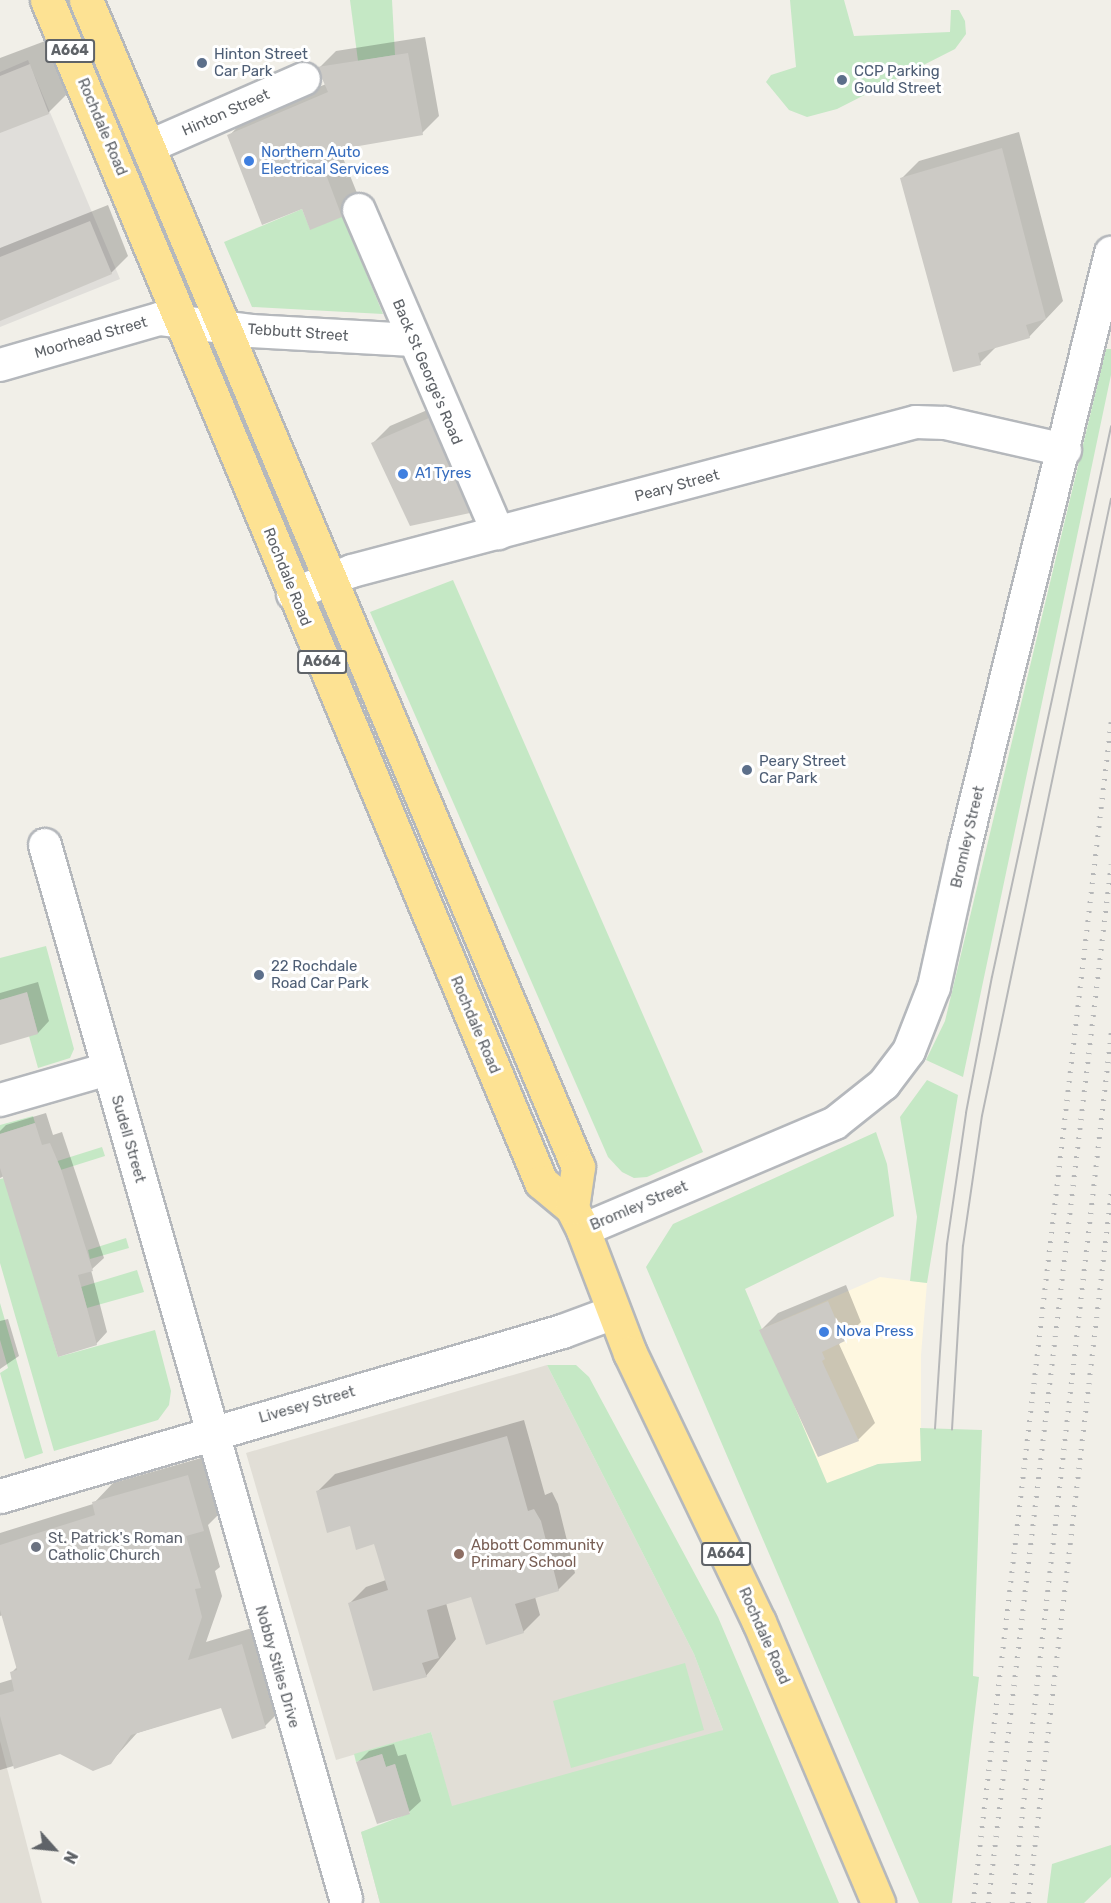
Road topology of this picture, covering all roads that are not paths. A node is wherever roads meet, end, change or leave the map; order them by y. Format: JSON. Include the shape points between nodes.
{"nodes":[{"id":1,"x":47,"y":0,"type":"edge"},
{"id":2,"x":86,"y":0,"type":"edge"},
{"id":3,"x":304,"y":79,"type":"dead end"},
{"id":4,"x":148,"y":147,"type":"junction"},
{"id":5,"x":359,"y":210,"type":"dead end"},
{"id":6,"x":1111,"y":253,"type":"edge"},
{"id":7,"x":183,"y":321,"type":"junction"},
{"id":8,"x":226,"y":326,"type":"junction"},
{"id":9,"x":413,"y":340,"type":"junction"},
{"id":10,"x":0,"y":364,"type":"edge"},
{"id":11,"x":1065,"y":450,"type":"junction"},
{"id":12,"x":498,"y":533,"type":"junction"},
{"id":13,"x":330,"y":580,"type":"junction"},
{"id":14,"x":293,"y":594,"type":"junction"},
{"id":15,"x":45,"y":845,"type":"dead end"},
{"id":16,"x":108,"y":1069,"type":"junction"},
{"id":17,"x":0,"y":1100,"type":"edge"},
{"id":18,"x":577,"y":1219,"type":"junction"},
{"id":19,"x":613,"y":1312,"type":"junction"},
{"id":20,"x":211,"y":1433,"type":"junction"},
{"id":21,"x":0,"y":1496,"type":"edge"},
{"id":22,"x":346,"y":1899,"type":"dead end"},
{"id":23,"x":878,"y":1903,"type":"edge"}],
"edges":[{"from":1,"to":7,"type":"highway","name":"Rochdale Road","number":"A664"},
{"from":2,"to":4,"type":"highway","name":"Rochdale Road","number":"A664"},
{"from":3,"to":4,"type":"street","name":"Hinton Street"},
{"from":4,"to":8,"type":"highway","name":"Rochdale Road","number":"A664"},
{"from":5,"to":9,"type":"street","name":"Back St George's Road"},
{"from":6,"to":11,"type":"street","name":"Bromley Street"},
{"from":7,"to":8,"type":"street","name":"Tebbutt Street"},
{"from":7,"to":10,"type":"street","name":"Moorhead Street","via":[[159,319]]},
{"from":7,"to":14,"type":"highway","name":"Rochdale Road","number":"A664"},
{"from":8,"to":9,"type":"street","name":"Tebbutt Street"},
{"from":8,"to":13,"type":"highway","name":"Rochdale Road","number":"A664","via":[[252,398]]},
{"from":9,"to":12,"type":"street","name":"Back St George's Road"},
{"from":11,"to":12,"type":"street","name":"Peary Street","via":[[945,423],[916,422]]},
{"from":11,"to":18,"type":"street","name":"Bromley Street","via":[[965,846],[934,987],[909,1051],[884,1084],[835,1124]]},
{"from":12,"to":13,"type":"street","name":"Peary Street"},
{"from":13,"to":14,"type":"street","name":"Peary Street"},
{"from":13,"to":18,"type":"highway","name":"Rochdale Road","number":"A664","via":[[578,1167]]},
{"from":14,"to":18,"type":"highway","name":"Rochdale Road","number":"A664","via":[[541,1182]]},
{"from":15,"to":16,"type":"street","name":"Sudell Street"},
{"from":16,"to":17,"type":"street"},
{"from":16,"to":20,"type":"street","name":"Sudell Street"},
{"from":18,"to":19,"type":"highway","name":"Rochdale Road","number":"A664"},
{"from":19,"to":20,"type":"street","name":"Livesey Street","via":[[562,1331]]},
{"from":19,"to":23,"type":"highway","name":"Rochdale Road","number":"A664","via":[[759,1622]]},
{"from":20,"to":21,"type":"street","name":"Livesey Street"},
{"from":20,"to":22,"type":"street","name":"Nobby Stiles Drive"}]}
